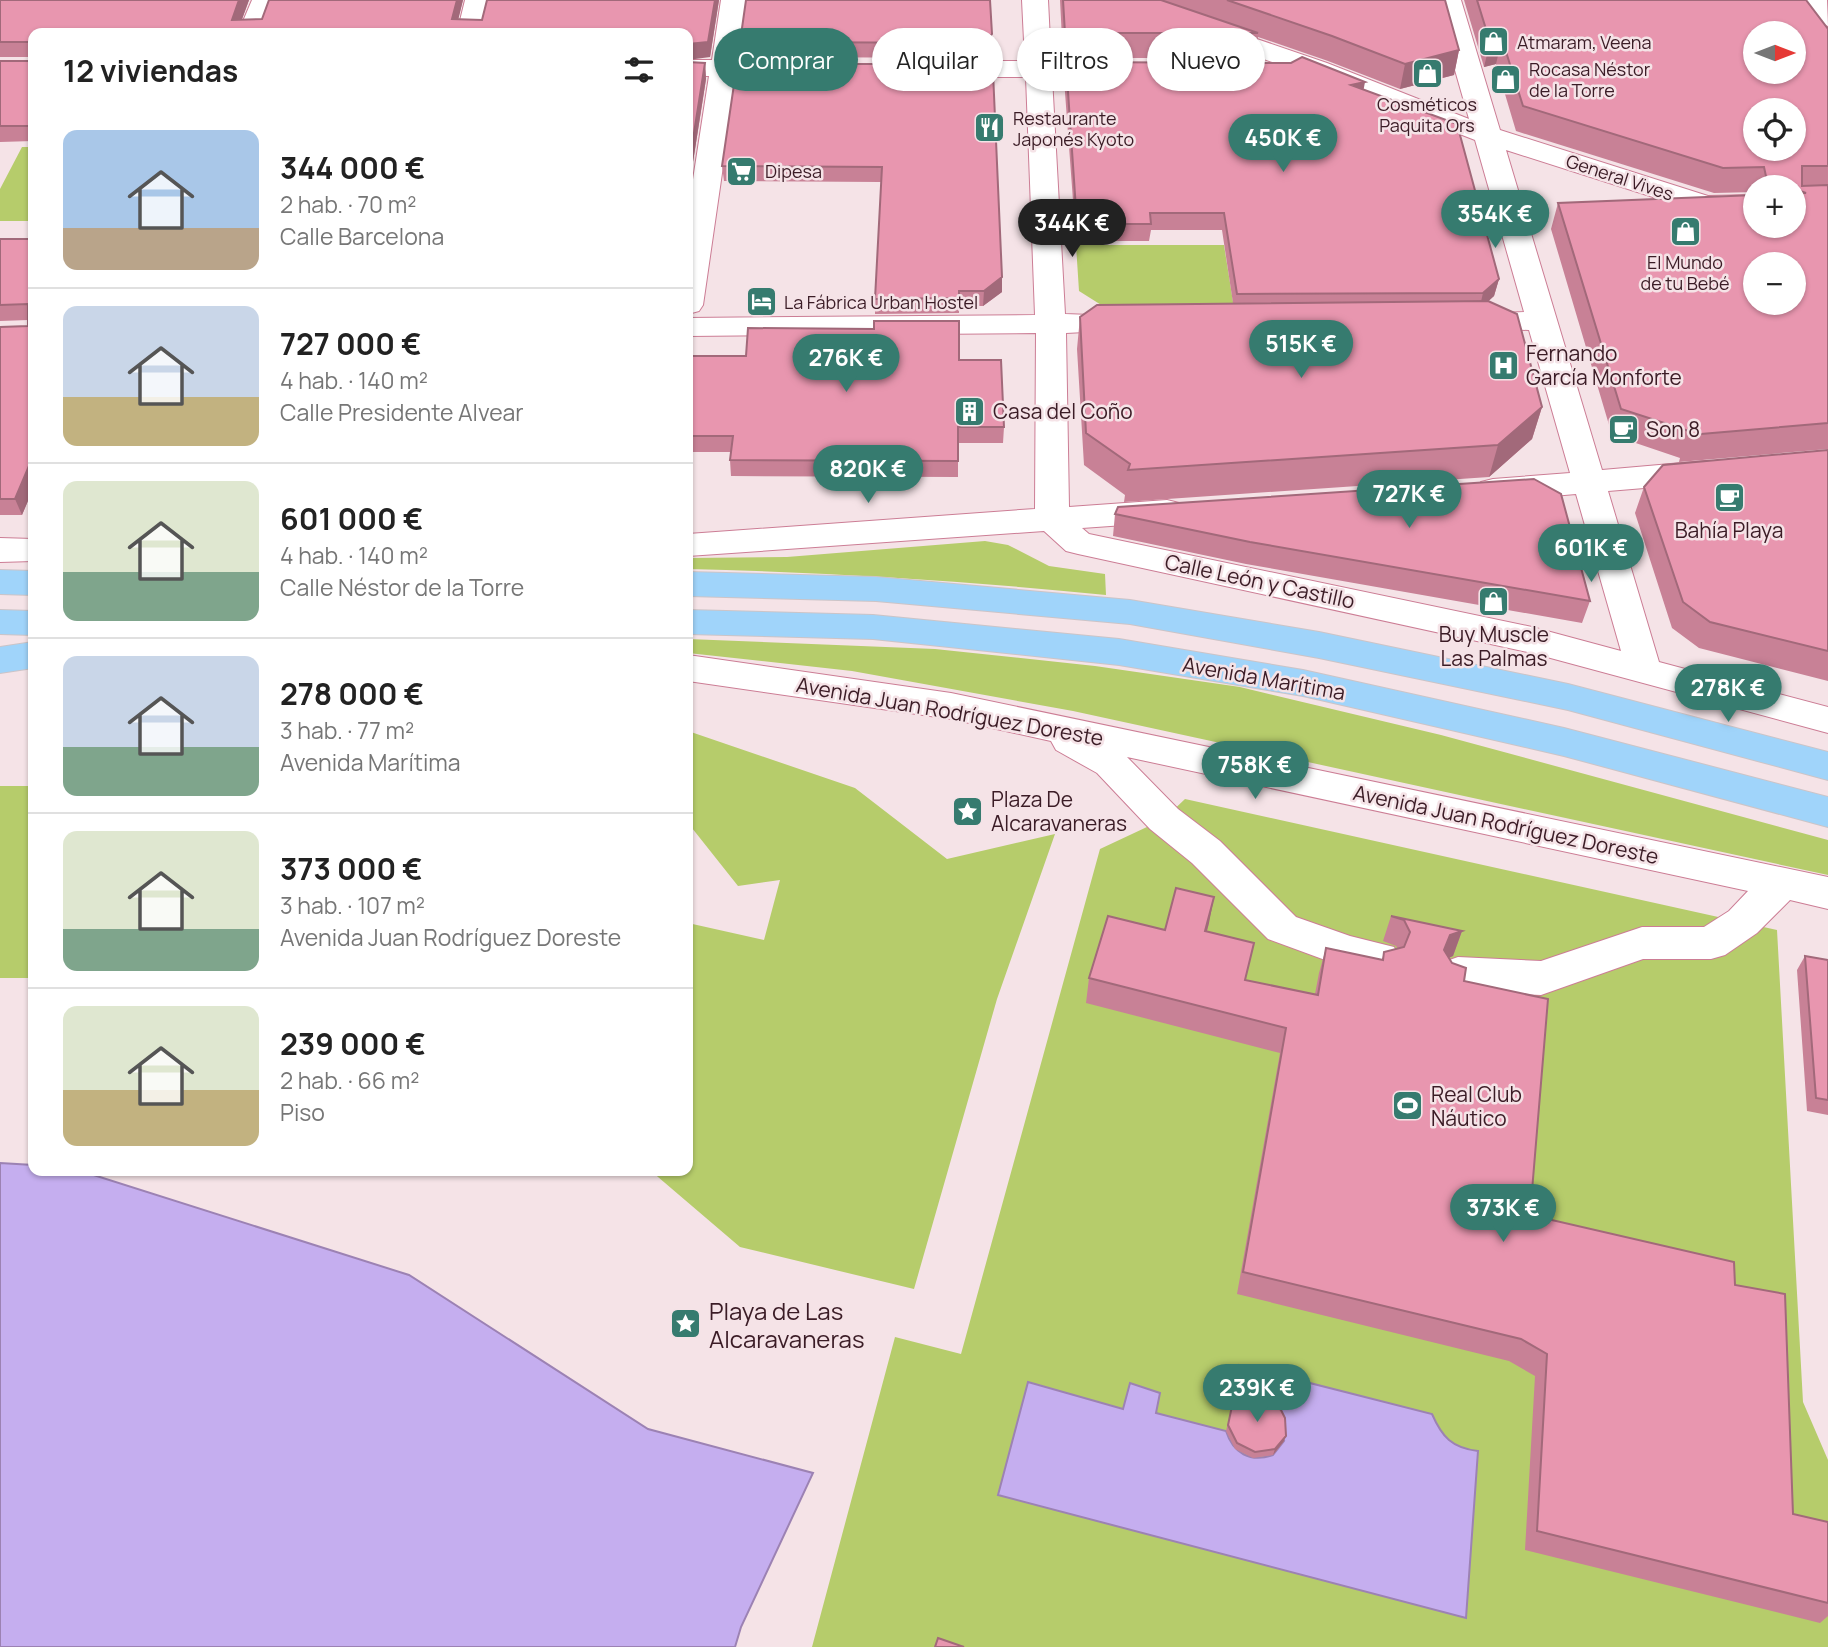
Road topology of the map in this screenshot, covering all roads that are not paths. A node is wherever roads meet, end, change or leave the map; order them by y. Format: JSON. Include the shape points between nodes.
{"nodes":[{"id":1,"x":265,"y":0,"type":"edge"},
{"id":2,"x":478,"y":0,"type":"edge"},
{"id":3,"x":734,"y":0,"type":"edge"},
{"id":4,"x":1035,"y":0,"type":"edge"},
{"id":5,"x":1119,"y":0,"type":"edge"},
{"id":6,"x":1448,"y":0,"type":"edge"},
{"id":7,"x":1814,"y":0,"type":"edge"},
{"id":8,"x":1828,"y":18,"type":"edge"},
{"id":9,"x":253,"y":28,"type":"edge"},
{"id":10,"x":471,"y":28,"type":"edge"},
{"id":11,"x":730,"y":28,"type":"edge"},
{"id":12,"x":1036,"y":28,"type":"edge"},
{"id":13,"x":693,"y":68,"type":"edge"},
{"id":14,"x":714,"y":68,"type":"edge"},
{"id":15,"x":1265,"y":69,"type":"edge"},
{"id":16,"x":1318,"y":69,"type":"junction"},
{"id":17,"x":719,"y":91,"type":"edge"},
{"id":18,"x":1039,"y":91,"type":"edge"},
{"id":19,"x":1487,"y":135,"type":"junction"},
{"id":20,"x":697,"y":184,"type":"edge"},
{"id":21,"x":1743,"y":203,"type":"edge"},
{"id":22,"x":693,"y":238,"type":"edge"},
{"id":23,"x":1432,"y":321,"type":"edge"},
{"id":24,"x":1542,"y":321,"type":"junction"},
{"id":25,"x":1156,"y":323,"type":"edge"},
{"id":26,"x":1050,"y":324,"type":"junction"},
{"id":27,"x":693,"y":327,"type":"edge"},
{"id":28,"x":1729,"y":470,"type":"edge"},
{"id":29,"x":1591,"y":483,"type":"junction"},
{"id":30,"x":1466,"y":491,"type":"edge"},
{"id":31,"x":1201,"y":508,"type":"edge"},
{"id":32,"x":1052,"y":520,"type":"junction"},
{"id":33,"x":693,"y":545,"type":"edge"},
{"id":34,"x":26,"y":556,"type":"edge"},
{"id":35,"x":0,"y":582,"type":"edge"},
{"id":36,"x":693,"y":584,"type":"edge"},
{"id":37,"x":0,"y":622,"type":"edge"},
{"id":38,"x":28,"y":622,"type":"edge"},
{"id":39,"x":693,"y":622,"type":"edge"},
{"id":40,"x":28,"y":656,"type":"edge"},
{"id":41,"x":0,"y":660,"type":"edge"},
{"id":42,"x":28,"y":660,"type":"edge"},
{"id":43,"x":693,"y":669,"type":"edge"},
{"id":44,"x":1644,"y":670,"type":"junction"},
{"id":45,"x":1828,"y":720,"type":"edge"},
{"id":46,"x":1043,"y":726,"type":"junction"},
{"id":47,"x":1828,"y":766,"type":"edge"},
{"id":48,"x":1828,"y":812,"type":"edge"},
{"id":49,"x":1782,"y":883,"type":"junction"},
{"id":50,"x":1828,"y":893,"type":"edge"},
{"id":51,"x":1380,"y":959,"type":"edge"},
{"id":52,"x":1458,"y":974,"type":"edge"}],
"edges":[{"from":1,"to":9,"type":"street"},
{"from":2,"to":10,"type":"street"},
{"from":3,"to":11,"type":"street"},
{"from":4,"to":12,"type":"street"},
{"from":5,"to":16,"type":"street","name":"General Vives"},
{"from":6,"to":19,"type":"street"},
{"from":7,"to":8,"type":"street"},
{"from":13,"to":14,"type":"street"},
{"from":15,"to":16,"type":"street"},
{"from":16,"to":19,"type":"street","name":"General Vives"},
{"from":17,"to":20,"type":"street"},
{"from":18,"to":26,"type":"street"},
{"from":19,"to":21,"type":"street","name":"General Vives","via":[[1706,205]]},
{"from":19,"to":24,"type":"street"},
{"from":20,"to":22,"type":"street"},
{"from":23,"to":24,"type":"street"},
{"from":24,"to":29,"type":"street"},
{"from":25,"to":26,"type":"street"},
{"from":26,"to":27,"type":"street"},
{"from":26,"to":32,"type":"street"},
{"from":28,"to":29,"type":"street"},
{"from":29,"to":30,"type":"street"},
{"from":29,"to":44,"type":"street"},
{"from":31,"to":32,"type":"street"},
{"from":32,"to":33,"type":"street"},
{"from":32,"to":44,"type":"street","name":"Calle León y Castillo","via":[[1078,542],[1532,640]]},
{"from":34,"to":35,"type":"highway"},
{"from":36,"to":47,"type":"highway","name":"Avenida Marítima","via":[[876,589],[1130,612],[1320,645],[1568,697]]},
{"from":37,"to":38,"type":"highway"},
{"from":39,"to":48,"type":"highway","name":"Avenida Marítima","via":[[873,627],[1119,652],[1303,683],[1564,742]]},
{"from":40,"to":41,"type":"highway"},
{"from":41,"to":42,"type":"street"},
{"from":43,"to":46,"type":"street","name":"Avenida Juan Rodríguez Doreste","via":[[941,704]]},
{"from":44,"to":45,"type":"street","name":"Calle León y Castillo"},
{"from":46,"to":49,"type":"street","name":"Avenida Juan Rodríguez Doreste"},
{"from":46,"to":51,"type":"street","via":[[1110,763],[1282,928]]},
{"from":49,"to":50,"type":"street","name":"Avenida Juan Rodríguez Doreste"},
{"from":49,"to":52,"type":"street","via":[[1742,922],[1710,943],[1642,943],[1541,978]]}]}
